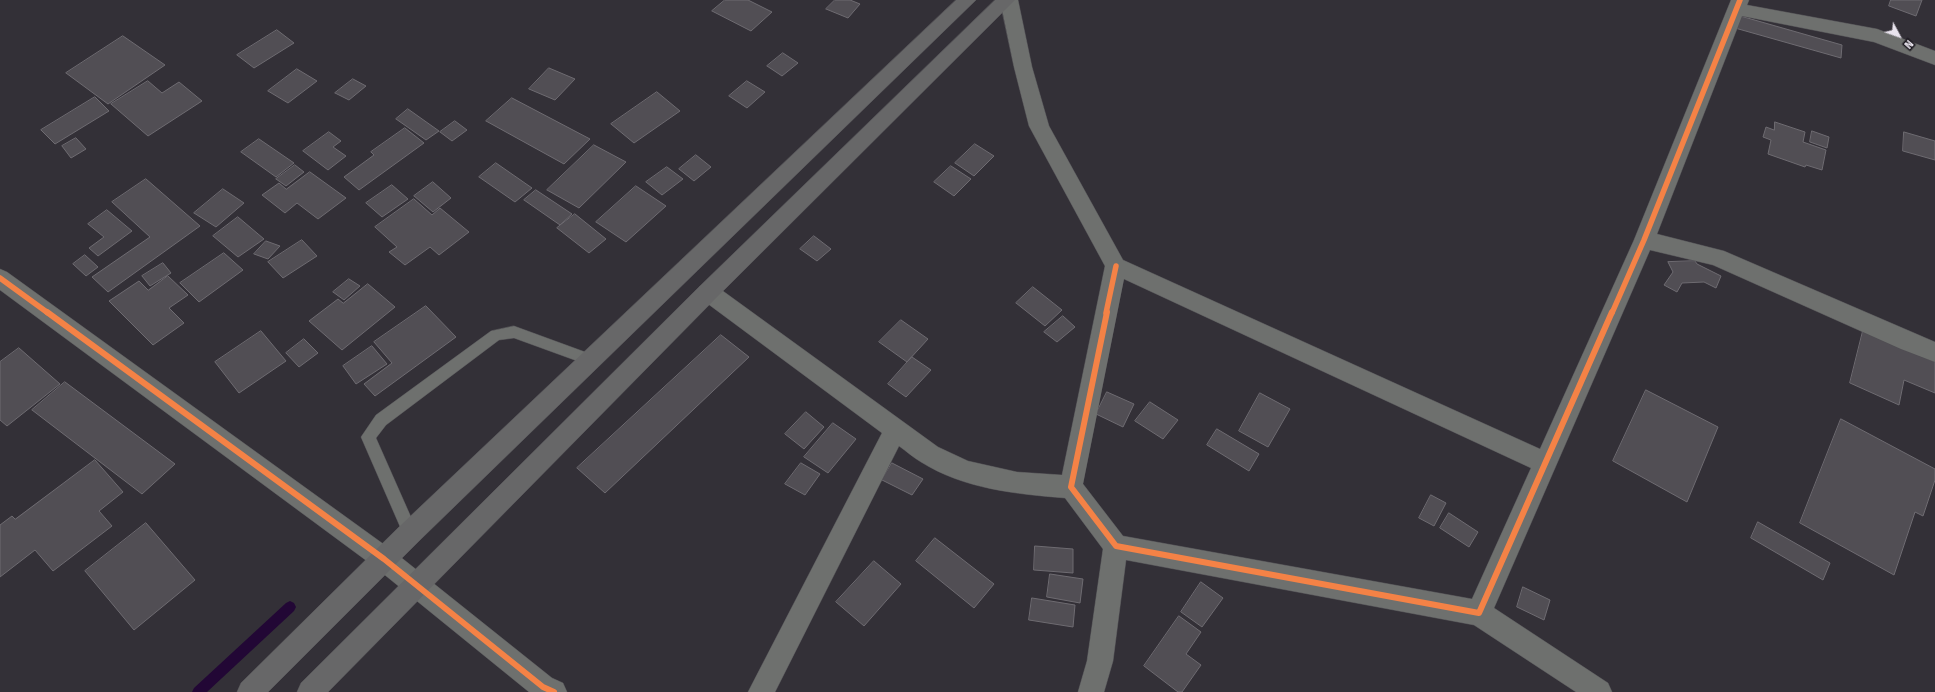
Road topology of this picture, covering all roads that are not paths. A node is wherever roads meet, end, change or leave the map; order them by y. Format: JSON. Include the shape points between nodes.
{"nodes":[{"id":1,"x":967,"y":0,"type":"edge"},
{"id":2,"x":1008,"y":0,"type":"edge"},
{"id":3,"x":1739,"y":4,"type":"edge"},
{"id":4,"x":1935,"y":58,"type":"edge"},
{"id":5,"x":1644,"y":240,"type":"junction"},
{"id":6,"x":1116,"y":266,"type":"junction"},
{"id":7,"x":0,"y":278,"type":"edge"},
{"id":8,"x":708,"y":292,"type":"junction"},
{"id":9,"x":1935,"y":352,"type":"edge"},
{"id":10,"x":591,"y":360,"type":"junction"},
{"id":11,"x":895,"y":430,"type":"junction"},
{"id":12,"x":1545,"y":464,"type":"junction"},
{"id":13,"x":1071,"y":487,"type":"junction"},
{"id":14,"x":410,"y":534,"type":"junction"},
{"id":15,"x":1116,"y":546,"type":"junction"},
{"id":16,"x":384,"y":559,"type":"junction"},
{"id":17,"x":416,"y":587,"type":"junction"},
{"id":18,"x":1479,"y":613,"type":"junction"},
{"id":19,"x":250,"y":692,"type":"edge"},
{"id":20,"x":310,"y":692,"type":"edge"},
{"id":21,"x":554,"y":692,"type":"edge"},
{"id":22,"x":761,"y":692,"type":"edge"},
{"id":23,"x":1090,"y":692,"type":"edge"},
{"id":24,"x":1599,"y":692,"type":"edge"}],
"edges":[{"from":1,"to":10,"type":"main road"},
{"from":2,"to":6,"type":"street","via":[[1039,126]]},
{"from":2,"to":8,"type":"main road"},
{"from":3,"to":4,"type":"street","via":[[1877,36]]},
{"from":3,"to":5,"type":"street"},
{"from":5,"to":9,"type":"street","via":[[1718,257]]},
{"from":5,"to":12,"type":"street"},
{"from":6,"to":12,"type":"street"},
{"from":6,"to":13,"type":"street"},
{"from":7,"to":16,"type":"street"},
{"from":8,"to":11,"type":"street"},
{"from":8,"to":17,"type":"main road"},
{"from":10,"to":14,"type":"main road"},
{"from":10,"to":14,"type":"lane","via":[[514,332],[496,335],[381,420],[368,437]]},
{"from":11,"to":13,"type":"street","via":[[930,456],[965,471],[1017,483]]},
{"from":11,"to":22,"type":"street"},
{"from":12,"to":18,"type":"street"},
{"from":13,"to":15,"type":"street"},
{"from":14,"to":16,"type":"main road"},
{"from":15,"to":18,"type":"street"},
{"from":15,"to":23,"type":"street","via":[[1100,661]]},
{"from":16,"to":17,"type":"street"},
{"from":16,"to":19,"type":"main road"},
{"from":17,"to":20,"type":"main road"},
{"from":17,"to":21,"type":"street","via":[[543,687]]},
{"from":18,"to":24,"type":"street"}]}
